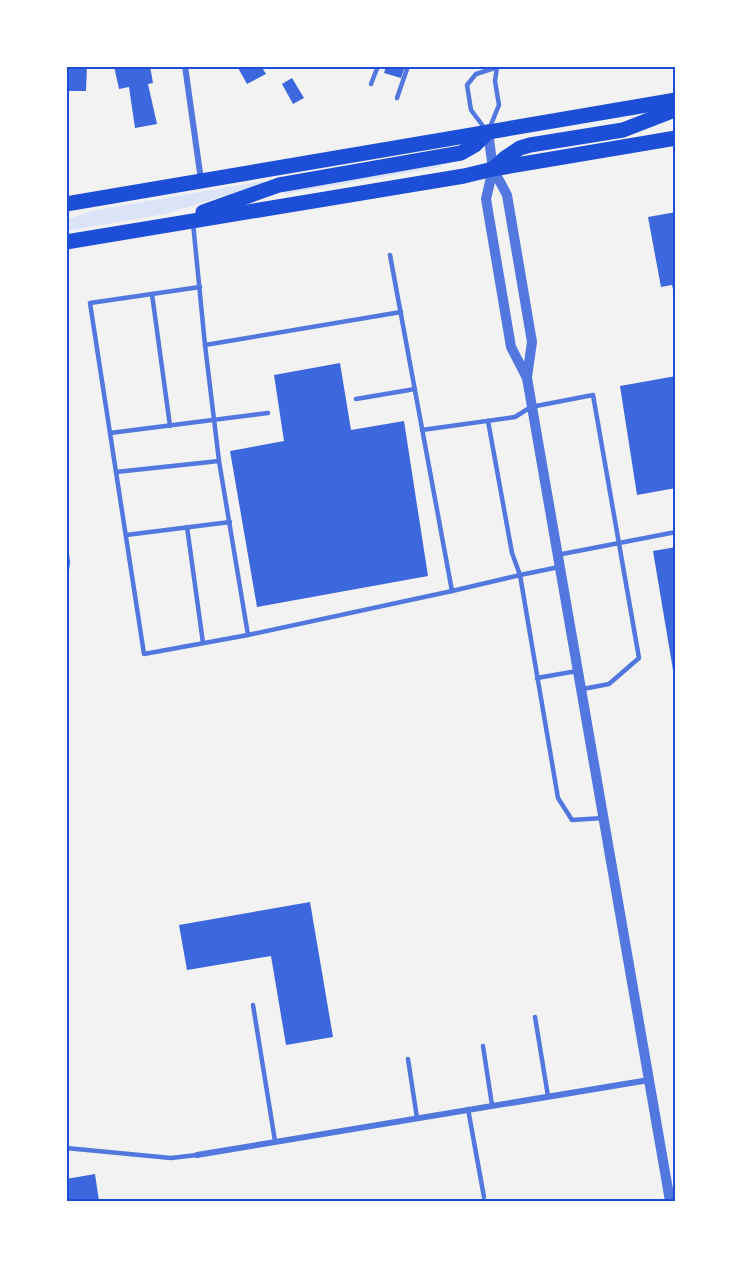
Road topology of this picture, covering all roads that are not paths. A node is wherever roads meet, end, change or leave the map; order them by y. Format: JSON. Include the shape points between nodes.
{"nodes":[{"id":1,"x":185,"y":66,"type":"edge"},
{"id":2,"x":378,"y":66,"type":"edge"},
{"id":3,"x":408,"y":66,"type":"edge"},
{"id":4,"x":499,"y":67,"type":"edge"},
{"id":5,"x":371,"y":84,"type":"dead end"},
{"id":6,"x":398,"y":98,"type":"dead end"},
{"id":7,"x":676,"y":102,"type":"edge"},
{"id":8,"x":488,"y":132,"type":"junction"},
{"id":9,"x":676,"y":138,"type":"edge"},
{"id":10,"x":494,"y":169,"type":"junction"},
{"id":11,"x":201,"y":180,"type":"junction"},
{"id":12,"x":66,"y":204,"type":"edge"},
{"id":13,"x":193,"y":221,"type":"junction"},
{"id":14,"x":66,"y":242,"type":"edge"},
{"id":15,"x":390,"y":255,"type":"dead end"},
{"id":16,"x":200,"y":287,"type":"junction"},
{"id":17,"x":152,"y":294,"type":"junction"},
{"id":18,"x":401,"y":312,"type":"junction"},
{"id":19,"x":205,"y":345,"type":"junction"},
{"id":20,"x":526,"y":378,"type":"junction"},
{"id":21,"x":415,"y":389,"type":"junction"},
{"id":22,"x":356,"y":399,"type":"dead end"},
{"id":23,"x":531,"y":407,"type":"junction"},
{"id":24,"x":268,"y":413,"type":"dead end"},
{"id":25,"x":215,"y":419,"type":"junction"},
{"id":26,"x":488,"y":421,"type":"junction"},
{"id":27,"x":170,"y":426,"type":"junction"},
{"id":28,"x":422,"y":430,"type":"junction"},
{"id":29,"x":110,"y":433,"type":"junction"},
{"id":30,"x":219,"y":461,"type":"junction"},
{"id":31,"x":116,"y":472,"type":"junction"},
{"id":32,"x":230,"y":522,"type":"junction"},
{"id":33,"x":187,"y":527,"type":"junction"},
{"id":34,"x":676,"y":532,"type":"edge"},
{"id":35,"x":126,"y":535,"type":"junction"},
{"id":36,"x":619,"y":543,"type":"junction"},
{"id":37,"x":66,"y":550,"type":"edge"},
{"id":38,"x":557,"y":555,"type":"junction"},
{"id":39,"x":559,"y":567,"type":"junction"},
{"id":40,"x":520,"y":574,"type":"junction"},
{"id":41,"x":66,"y":575,"type":"edge"},
{"id":42,"x":452,"y":591,"type":"junction"},
{"id":43,"x":248,"y":635,"type":"junction"},
{"id":44,"x":203,"y":643,"type":"junction"},
{"id":45,"x":577,"y":671,"type":"junction"},
{"id":46,"x":537,"y":678,"type":"junction"},
{"id":47,"x":580,"y":689,"type":"junction"},
{"id":48,"x":603,"y":818,"type":"junction"},
{"id":49,"x":253,"y":1005,"type":"dead end"},
{"id":50,"x":536,"y":1017,"type":"dead end"},
{"id":51,"x":483,"y":1046,"type":"dead end"},
{"id":52,"x":408,"y":1059,"type":"dead end"},
{"id":53,"x":649,"y":1080,"type":"junction"},
{"id":54,"x":548,"y":1096,"type":"junction"},
{"id":55,"x":492,"y":1106,"type":"junction"},
{"id":56,"x":468,"y":1109,"type":"junction"},
{"id":57,"x":417,"y":1118,"type":"junction"},
{"id":58,"x":275,"y":1141,"type":"junction"},
{"id":59,"x":66,"y":1148,"type":"edge"},
{"id":60,"x":197,"y":1155,"type":"joint"},
{"id":61,"x":484,"y":1197,"type":"dead end"},
{"id":62,"x":670,"y":1201,"type":"edge"}],
"edges":[{"from":1,"to":11,"type":"street"},
{"from":2,"to":5,"type":"lane"},
{"from":3,"to":6,"type":"lane"},
{"from":4,"to":8,"type":"lane","via":[[495,81],[499,105]]},
{"from":4,"to":8,"type":"lane","via":[[476,74],[467,85],[471,110]]},
{"from":7,"to":8,"type":"main road"},
{"from":7,"to":10,"type":"main road","via":[[672,111],[623,130],[520,148]]},
{"from":8,"to":10,"type":"street"},
{"from":8,"to":11,"type":"main road"},
{"from":8,"to":13,"type":"main road","via":[[461,153],[279,185],[204,211]]},
{"from":9,"to":10,"type":"main road"},
{"from":10,"to":13,"type":"main road"},
{"from":10,"to":20,"type":"street","via":[[507,195],[532,342]]},
{"from":10,"to":20,"type":"street","via":[[486,199],[511,347]]},
{"from":11,"to":12,"type":"main road"},
{"from":13,"to":14,"type":"main road"},
{"from":13,"to":16,"type":"lane"},
{"from":15,"to":18,"type":"lane"},
{"from":16,"to":17,"type":"lane"},
{"from":16,"to":19,"type":"lane"},
{"from":17,"to":27,"type":"lane"},
{"from":17,"to":29,"type":"lane","via":[[90,303]]},
{"from":18,"to":19,"type":"lane"},
{"from":18,"to":21,"type":"lane"},
{"from":19,"to":25,"type":"lane"},
{"from":20,"to":23,"type":"street"},
{"from":21,"to":22,"type":"lane"},
{"from":21,"to":28,"type":"lane"},
{"from":23,"to":26,"type":"lane","via":[[515,417]]},
{"from":23,"to":36,"type":"lane","via":[[594,395]]},
{"from":23,"to":38,"type":"street"},
{"from":24,"to":25,"type":"lane"},
{"from":25,"to":27,"type":"lane"},
{"from":25,"to":30,"type":"lane"},
{"from":26,"to":28,"type":"lane"},
{"from":26,"to":40,"type":"lane","via":[[512,553]]},
{"from":27,"to":29,"type":"lane"},
{"from":28,"to":42,"type":"lane"},
{"from":29,"to":31,"type":"lane"},
{"from":30,"to":31,"type":"lane"},
{"from":30,"to":32,"type":"lane"},
{"from":31,"to":35,"type":"lane"},
{"from":32,"to":33,"type":"lane"},
{"from":32,"to":43,"type":"lane"},
{"from":33,"to":35,"type":"lane"},
{"from":33,"to":44,"type":"lane"},
{"from":34,"to":36,"type":"lane"},
{"from":35,"to":44,"type":"lane","via":[[144,654]]},
{"from":36,"to":38,"type":"lane"},
{"from":36,"to":47,"type":"lane","via":[[639,658],[609,684]]},
{"from":37,"to":41,"type":"lane"},
{"from":38,"to":39,"type":"street"},
{"from":39,"to":40,"type":"lane"},
{"from":39,"to":45,"type":"street"},
{"from":40,"to":42,"type":"lane"},
{"from":40,"to":46,"type":"lane"},
{"from":42,"to":43,"type":"lane"},
{"from":43,"to":44,"type":"lane"},
{"from":45,"to":46,"type":"lane"},
{"from":45,"to":47,"type":"street"},
{"from":46,"to":48,"type":"lane","via":[[558,798],[572,820]]},
{"from":47,"to":48,"type":"street"},
{"from":48,"to":53,"type":"street"},
{"from":49,"to":58,"type":"lane"},
{"from":50,"to":54,"type":"lane"},
{"from":51,"to":55,"type":"lane"},
{"from":52,"to":57,"type":"lane"},
{"from":53,"to":54,"type":"street"},
{"from":53,"to":62,"type":"street"},
{"from":54,"to":55,"type":"street"},
{"from":55,"to":56,"type":"street"},
{"from":56,"to":57,"type":"street"},
{"from":56,"to":61,"type":"lane"},
{"from":57,"to":58,"type":"street"},
{"from":58,"to":60,"type":"street"},
{"from":59,"to":60,"type":"lane","via":[[171,1158]]}]}
